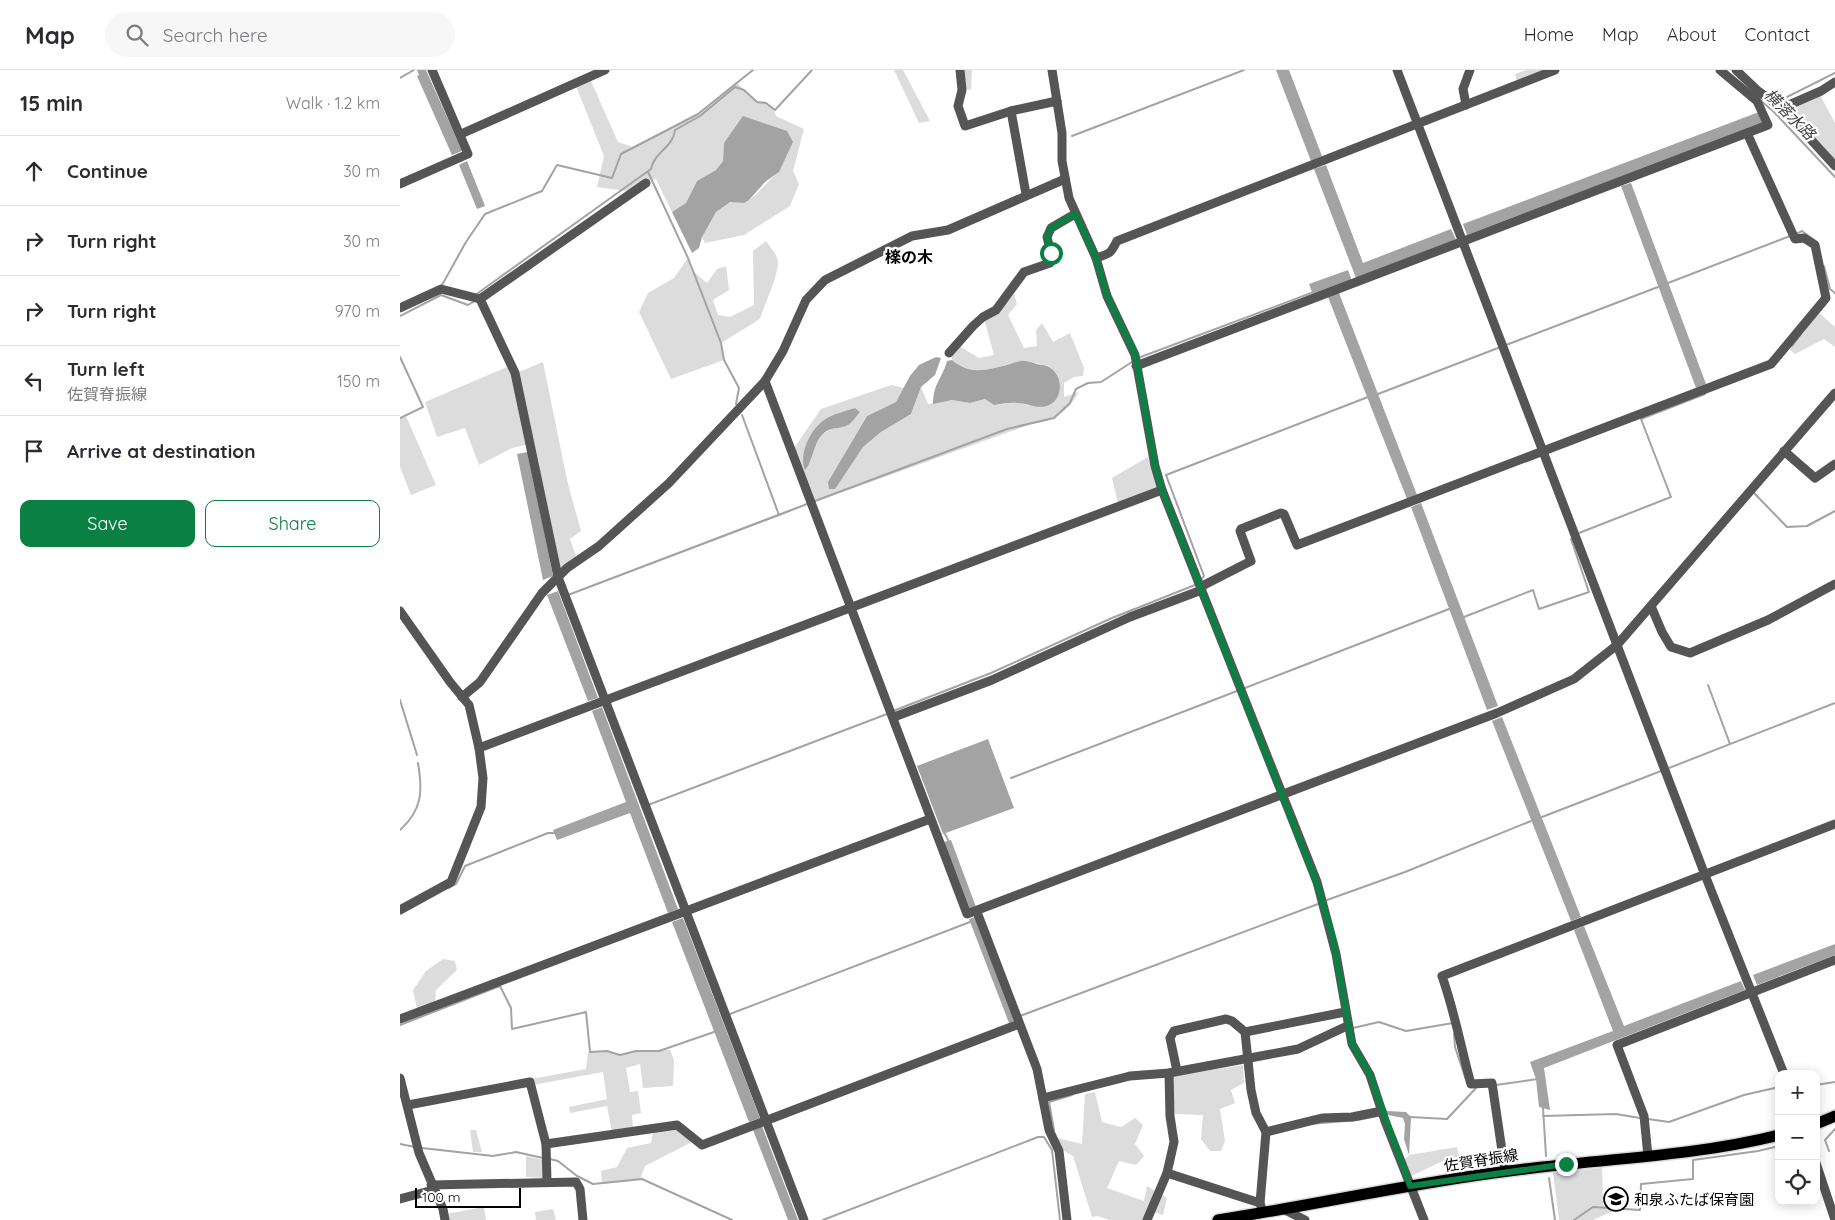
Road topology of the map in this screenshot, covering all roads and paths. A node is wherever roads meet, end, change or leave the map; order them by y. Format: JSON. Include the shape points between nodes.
{"nodes":[{"id":1,"x":432,"y":70,"type":"edge"},
{"id":2,"x":605,"y":70,"type":"edge"},
{"id":3,"x":960,"y":70,"type":"edge"},
{"id":4,"x":1052,"y":70,"type":"edge"},
{"id":5,"x":1397,"y":70,"type":"edge"},
{"id":6,"x":1470,"y":70,"type":"edge"},
{"id":7,"x":1555,"y":70,"type":"edge"},
{"id":8,"x":1720,"y":70,"type":"edge"},
{"id":9,"x":1736,"y":70,"type":"edge"},
{"id":10,"x":1835,"y":82,"type":"edge"},
{"id":11,"x":1758,"y":91,"type":"junction"},
{"id":12,"x":1750,"y":97,"type":"junction"},
{"id":13,"x":1057,"y":101,"type":"junction"},
{"id":14,"x":1466,"y":105,"type":"junction"},
{"id":15,"x":1782,"y":108,"type":"junction"},
{"id":16,"x":1011,"y":111,"type":"junction"},
{"id":17,"x":1418,"y":125,"type":"junction"},
{"id":18,"x":1747,"y":133,"type":"junction"},
{"id":19,"x":461,"y":134,"type":"junction"},
{"id":20,"x":1835,"y":166,"type":"edge"},
{"id":21,"x":1065,"y":179,"type":"junction"},
{"id":22,"x":646,"y":183,"type":"dead end"},
{"id":23,"x":400,"y":184,"type":"edge"},
{"id":24,"x":1026,"y":194,"type":"junction"},
{"id":25,"x":1075,"y":214,"type":"junction"},
{"id":26,"x":1460,"y":235,"type":"junction"},
{"id":27,"x":1096,"y":258,"type":"junction"},
{"id":28,"x":476,"y":298,"type":"junction"},
{"id":29,"x":400,"y":308,"type":"edge"},
{"id":30,"x":949,"y":354,"type":"dead end"},
{"id":31,"x":1136,"y":366,"type":"junction"},
{"id":32,"x":765,"y":381,"type":"junction"},
{"id":33,"x":1835,"y":392,"type":"edge"},
{"id":34,"x":1543,"y":451,"type":"junction"},
{"id":35,"x":1784,"y":451,"type":"junction"},
{"id":36,"x":1835,"y":464,"type":"edge"},
{"id":37,"x":1162,"y":490,"type":"junction"},
{"id":38,"x":552,"y":583,"type":"junction"},
{"id":39,"x":1199,"y":584,"type":"junction"},
{"id":40,"x":1835,"y":584,"type":"edge"},
{"id":41,"x":1651,"y":606,"type":"junction"},
{"id":42,"x":851,"y":608,"type":"junction"},
{"id":43,"x":400,"y":610,"type":"edge"},
{"id":44,"x":1617,"y":645,"type":"junction"},
{"id":45,"x":462,"y":696,"type":"junction"},
{"id":46,"x":598,"y":704,"type":"junction"},
{"id":47,"x":892,"y":714,"type":"junction"},
{"id":48,"x":479,"y":748,"type":"junction"},
{"id":49,"x":1282,"y":796,"type":"junction"},
{"id":50,"x":930,"y":819,"type":"junction"},
{"id":51,"x":1835,"y":824,"type":"edge"},
{"id":52,"x":1705,"y":875,"type":"junction"},
{"id":53,"x":400,"y":910,"type":"edge"},
{"id":54,"x":974,"y":912,"type":"junction"},
{"id":55,"x":679,"y":915,"type":"junction"},
{"id":56,"x":1835,"y":960,"type":"edge"},
{"id":57,"x":1749,"y":986,"type":"junction"},
{"id":58,"x":1345,"y":1012,"type":"junction"},
{"id":59,"x":400,"y":1019,"type":"edge"},
{"id":60,"x":1019,"y":1024,"type":"junction"},
{"id":61,"x":1347,"y":1026,"type":"junction"},
{"id":62,"x":1246,"y":1032,"type":"junction"},
{"id":63,"x":1247,"y":1060,"type":"junction"},
{"id":64,"x":1782,"y":1070,"type":"edge"},
{"id":65,"x":1173,"y":1072,"type":"junction"},
{"id":66,"x":400,"y":1078,"type":"edge"},
{"id":67,"x":1043,"y":1098,"type":"junction"},
{"id":68,"x":408,"y":1105,"type":"junction"},
{"id":69,"x":1382,"y":1111,"type":"junction"},
{"id":70,"x":1835,"y":1116,"type":"edge"},
{"id":71,"x":1820,"y":1122,"type":"edge"},
{"id":72,"x":760,"y":1123,"type":"junction"},
{"id":73,"x":1266,"y":1132,"type":"junction"},
{"id":74,"x":1775,"y":1136,"type":"edge"},
{"id":75,"x":546,"y":1144,"type":"junction"},
{"id":76,"x":1648,"y":1156,"type":"junction"},
{"id":77,"x":1504,"y":1171,"type":"junction"},
{"id":78,"x":1167,"y":1173,"type":"junction"},
{"id":79,"x":1820,"y":1175,"type":"edge"},
{"id":80,"x":547,"y":1182,"type":"junction"},
{"id":81,"x":1410,"y":1186,"type":"junction"},
{"id":82,"x":432,"y":1187,"type":"junction"},
{"id":83,"x":400,"y":1199,"type":"edge"},
{"id":84,"x":1262,"y":1208,"type":"junction"},
{"id":85,"x":1283,"y":1209,"type":"junction"},
{"id":86,"x":445,"y":1220,"type":"edge"},
{"id":87,"x":583,"y":1220,"type":"edge"},
{"id":88,"x":804,"y":1220,"type":"edge"},
{"id":89,"x":1067,"y":1220,"type":"edge"},
{"id":90,"x":1147,"y":1220,"type":"edge"},
{"id":91,"x":1218,"y":1220,"type":"edge"},
{"id":92,"x":1305,"y":1220,"type":"edge"},
{"id":93,"x":1424,"y":1220,"type":"edge"},
{"id":94,"x":1835,"y":1220,"type":"edge"}],
"edges":[{"from":1,"to":19,"type":"street"},
{"from":2,"to":19,"type":"street"},
{"from":3,"to":16,"type":"street","via":[[962,90],[958,106],[965,126]]},
{"from":4,"to":13,"type":"street"},
{"from":5,"to":17,"type":"street"},
{"from":6,"to":14,"type":"street","via":[[1463,89]]},
{"from":7,"to":14,"type":"street"},
{"from":8,"to":12,"type":"street"},
{"from":9,"to":11,"type":"street"},
{"from":10,"to":15,"type":"street"},
{"from":11,"to":12,"type":"street"},
{"from":11,"to":15,"type":"street"},
{"from":12,"to":18,"type":"street","via":[[1757,101],[1768,125]]},
{"from":13,"to":16,"type":"street"},
{"from":13,"to":21,"type":"street"},
{"from":14,"to":17,"type":"street"},
{"from":15,"to":20,"type":"street"},
{"from":16,"to":24,"type":"street"},
{"from":17,"to":26,"type":"street"},
{"from":17,"to":27,"type":"street","via":[[1117,241],[1114,250]]},
{"from":18,"to":26,"type":"street"},
{"from":18,"to":34,"type":"street","via":[[1793,236],[1804,238],[1815,246],[1826,298],[1771,364]]},
{"from":19,"to":23,"type":"street","via":[[468,154]]},
{"from":21,"to":24,"type":"street"},
{"from":21,"to":25,"type":"street"},
{"from":22,"to":28,"type":"street"},
{"from":24,"to":32,"type":"street","via":[[948,230],[912,236],[824,280],[806,300],[783,352]]},
{"from":25,"to":27,"type":"street"},
{"from":25,"to":30,"type":"street","via":[[1051,228],[1047,236],[1050,263],[1024,272],[996,310],[973,326]]},
{"from":26,"to":31,"type":"street","via":[[1333,291]]},
{"from":26,"to":34,"type":"street"},
{"from":27,"to":31,"type":"street","via":[[1107,296],[1135,354]]},
{"from":28,"to":29,"type":"street","via":[[441,289]]},
{"from":28,"to":38,"type":"street","via":[[515,373]]},
{"from":31,"to":37,"type":"street"},
{"from":32,"to":38,"type":"street","via":[[669,483]]},
{"from":32,"to":42,"type":"street"},
{"from":33,"to":35,"type":"street"},
{"from":34,"to":39,"type":"street","via":[[1297,545],[1281,513],[1241,529],[1250,561]]},
{"from":34,"to":44,"type":"street"},
{"from":35,"to":36,"type":"street","via":[[1816,478]]},
{"from":35,"to":41,"type":"street"},
{"from":37,"to":39,"type":"street"},
{"from":37,"to":42,"type":"street"},
{"from":38,"to":45,"type":"street","via":[[480,682]]},
{"from":38,"to":46,"type":"street"},
{"from":39,"to":47,"type":"street","via":[[992,680]]},
{"from":39,"to":49,"type":"street"},
{"from":40,"to":41,"type":"street","via":[[1768,620],[1690,653],[1671,647]]},
{"from":41,"to":44,"type":"street"},
{"from":42,"to":46,"type":"street"},
{"from":42,"to":47,"type":"street"},
{"from":43,"to":45,"type":"street"},
{"from":44,"to":49,"type":"street","via":[[1574,679],[1494,714]]},
{"from":44,"to":52,"type":"street"},
{"from":45,"to":48,"type":"street","via":[[469,705]]},
{"from":46,"to":48,"type":"street"},
{"from":46,"to":55,"type":"street","via":[[645,806]]},
{"from":47,"to":50,"type":"street"},
{"from":48,"to":53,"type":"street","via":[[483,778],[481,807],[451,882]]},
{"from":49,"to":54,"type":"street"},
{"from":49,"to":58,"type":"street","via":[[1323,902],[1336,954]]},
{"from":50,"to":54,"type":"street","via":[[967,914]]},
{"from":50,"to":55,"type":"street"},
{"from":51,"to":52,"type":"street"},
{"from":52,"to":57,"type":"street"},
{"from":52,"to":77,"type":"street","via":[[1442,976],[1456,1016],[1460,1044],[1472,1084],[1493,1085]]},
{"from":54,"to":60,"type":"street"},
{"from":55,"to":59,"type":"street"},
{"from":55,"to":72,"type":"street"},
{"from":56,"to":57,"type":"street"},
{"from":57,"to":64,"type":"street"},
{"from":57,"to":76,"type":"street","via":[[1616,1044],[1644,1118]]},
{"from":58,"to":61,"type":"street"},
{"from":58,"to":62,"type":"street"},
{"from":60,"to":67,"type":"street","via":[[1037,1069]]},
{"from":60,"to":72,"type":"street"},
{"from":61,"to":63,"type":"street","via":[[1298,1049]]},
{"from":61,"to":69,"type":"street","via":[[1352,1044],[1370,1075]]},
{"from":62,"to":63,"type":"street"},
{"from":62,"to":65,"type":"street","via":[[1226,1019],[1174,1031],[1170,1038]]},
{"from":63,"to":65,"type":"street"},
{"from":63,"to":73,"type":"street","via":[[1256,1113]]},
{"from":65,"to":67,"type":"street","via":[[1130,1076]]},
{"from":65,"to":78,"type":"street","via":[[1170,1116],[1174,1142]]},
{"from":66,"to":68,"type":"street"},
{"from":67,"to":89,"type":"street","via":[[1059,1151]]},
{"from":68,"to":75,"type":"street","via":[[530,1082]]},
{"from":68,"to":82,"type":"street"},
{"from":69,"to":73,"type":"street","via":[[1322,1118]]},
{"from":69,"to":81,"type":"street"},
{"from":70,"to":71,"type":"main road"},
{"from":72,"to":75,"type":"street","via":[[702,1145],[677,1125]]},
{"from":72,"to":88,"type":"street"},
{"from":73,"to":84,"type":"street"},
{"from":74,"to":76,"type":"main road","name":"佐賀脊振線"},
{"from":75,"to":80,"type":"street"},
{"from":76,"to":77,"type":"main road","name":"佐賀脊振線"},
{"from":77,"to":81,"type":"main road","name":"佐賀脊振線"},
{"from":78,"to":84,"type":"street"},
{"from":78,"to":90,"type":"street"},
{"from":79,"to":94,"type":"street"},
{"from":80,"to":82,"type":"street"},
{"from":80,"to":87,"type":"street","via":[[577,1184]]},
{"from":81,"to":85,"type":"main road","name":"佐賀脊振線"},
{"from":81,"to":93,"type":"street"},
{"from":82,"to":83,"type":"street"},
{"from":82,"to":86,"type":"street"},
{"from":84,"to":85,"type":"main road","name":"佐賀脊振線"},
{"from":84,"to":91,"type":"main road","name":"佐賀脊振線"},
{"from":85,"to":92,"type":"street"}]}
